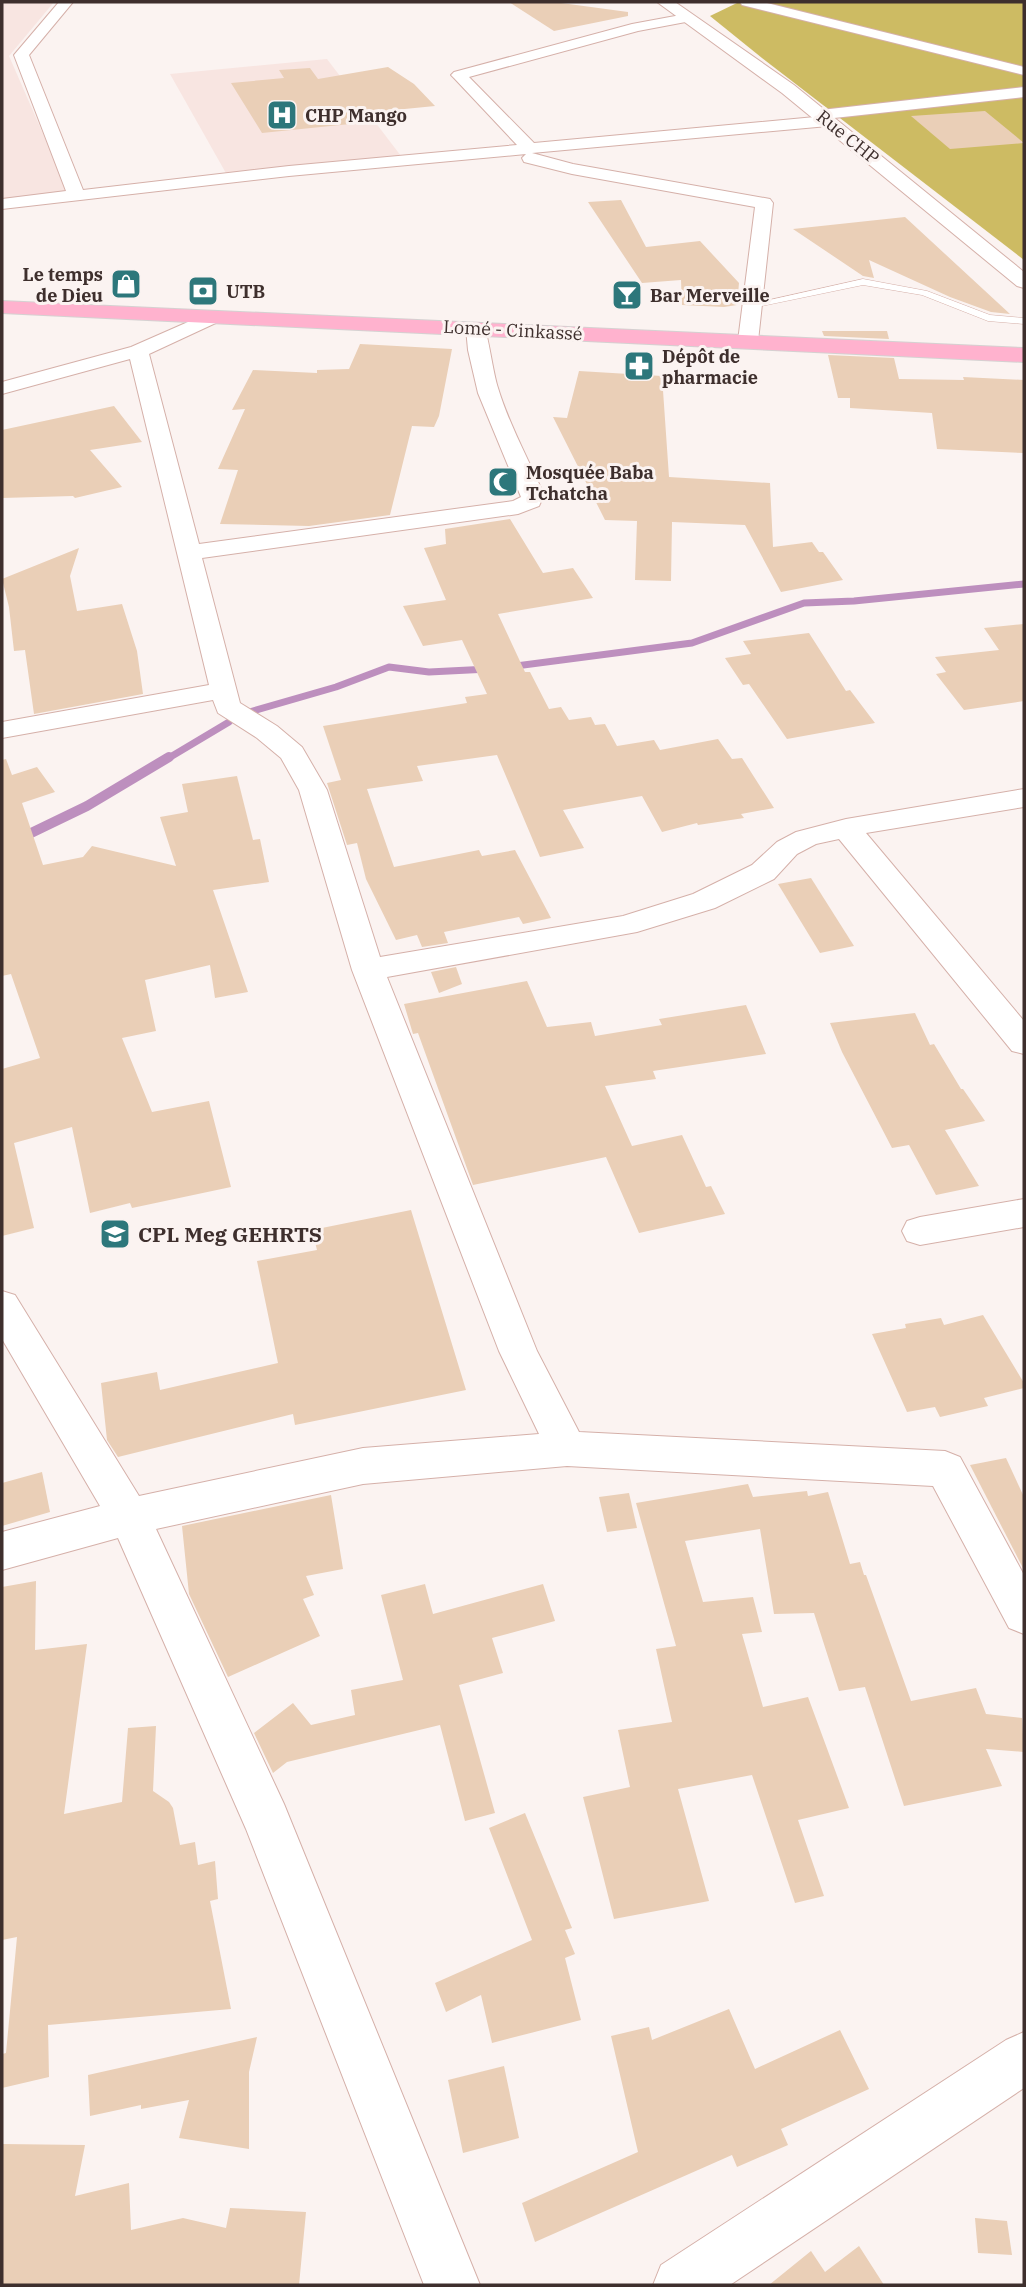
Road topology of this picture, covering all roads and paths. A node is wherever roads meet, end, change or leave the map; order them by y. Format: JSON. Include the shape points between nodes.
{"nodes":[{"id":1,"x":66,"y":2,"type":"edge"},
{"id":2,"x":665,"y":2,"type":"edge"},
{"id":3,"x":747,"y":2,"type":"edge"},
{"id":4,"x":686,"y":18,"type":"junction"},
{"id":5,"x":1024,"y":71,"type":"edge"},
{"id":6,"x":1024,"y":92,"type":"edge"},
{"id":7,"x":825,"y":118,"type":"junction"},
{"id":8,"x":530,"y":149,"type":"junction"},
{"id":9,"x":505,"y":151,"type":"junction"},
{"id":10,"x":76,"y":195,"type":"junction"},
{"id":11,"x":2,"y":204,"type":"edge"},
{"id":12,"x":1024,"y":282,"type":"edge"},
{"id":13,"x":752,"y":305,"type":"junction"},
{"id":14,"x":2,"y":307,"type":"edge"},
{"id":15,"x":213,"y":317,"type":"junction"},
{"id":16,"x":1024,"y":321,"type":"edge"},
{"id":17,"x":476,"y":328,"type":"junction"},
{"id":18,"x":748,"y":341,"type":"junction"},
{"id":19,"x":138,"y":351,"type":"junction"},
{"id":20,"x":1024,"y":355,"type":"edge"},
{"id":21,"x":2,"y":388,"type":"edge"},
{"id":22,"x":190,"y":553,"type":"junction"},
{"id":23,"x":225,"y":691,"type":"junction"},
{"id":24,"x":2,"y":730,"type":"edge"},
{"id":25,"x":1024,"y":798,"type":"edge"},
{"id":26,"x":846,"y":828,"type":"junction"},
{"id":27,"x":368,"y":970,"type":"junction"},
{"id":28,"x":1024,"y":1043,"type":"edge"},
{"id":29,"x":1024,"y":1213,"type":"edge"},
{"id":30,"x":920,"y":1231,"type":"dead end"},
{"id":31,"x":2,"y":1306,"type":"edge"},
{"id":32,"x":567,"y":1449,"type":"junction"},
{"id":33,"x":129,"y":1517,"type":"junction"},
{"id":34,"x":2,"y":1551,"type":"edge"},
{"id":35,"x":1024,"y":1614,"type":"edge"},
{"id":36,"x":1024,"y":2057,"type":"edge"},
{"id":37,"x":452,"y":2285,"type":"edge"},
{"id":38,"x":681,"y":2285,"type":"edge"}],
"edges":[{"from":1,"to":10,"type":"street","via":[[21,55]]},
{"from":2,"to":4,"type":"street","name":"Rue CHP"},
{"from":3,"to":5,"type":"street"},
{"from":4,"to":7,"type":"street","name":"Rue CHP"},
{"from":4,"to":8,"type":"street","via":[[459,75]]},
{"from":6,"to":7,"type":"street"},
{"from":7,"to":8,"type":"street"},
{"from":7,"to":12,"type":"street","name":"Rue CHP"},
{"from":8,"to":9,"type":"street"},
{"from":9,"to":10,"type":"street"},
{"from":9,"to":13,"type":"street","via":[[572,169],[764,203]]},
{"from":10,"to":11,"type":"street"},
{"from":13,"to":16,"type":"lane","via":[[863,282],[924,293],[988,318]]},
{"from":13,"to":18,"type":"street"},
{"from":14,"to":15,"type":"highway","name":"Lomé - Cinkassé"},
{"from":15,"to":17,"type":"highway","name":"Lomé - Cinkassé"},
{"from":15,"to":19,"type":"street"},
{"from":17,"to":18,"type":"highway","name":"Lomé - Cinkassé"},
{"from":17,"to":22,"type":"street","via":[[485,387],[533,495],[531,501],[518,507]]},
{"from":18,"to":20,"type":"highway","name":"Lomé - Cinkassé"},
{"from":19,"to":21,"type":"street"},
{"from":19,"to":22,"type":"street"},
{"from":22,"to":23,"type":"street"},
{"from":23,"to":24,"type":"street"},
{"from":23,"to":27,"type":"street","via":[[228,707],[292,752],[313,790]]},
{"from":25,"to":26,"type":"street"},
{"from":26,"to":27,"type":"street","via":[[806,838],[787,848],[763,872],[704,901],[626,925]]},
{"from":26,"to":28,"type":"street"},
{"from":27,"to":32,"type":"street","via":[[518,1351]]},
{"from":29,"to":30,"type":"street"},
{"from":31,"to":33,"type":"street"},
{"from":32,"to":33,"type":"street","via":[[363,1466]]},
{"from":32,"to":35,"type":"street","via":[[945,1469]]},
{"from":33,"to":34,"type":"street"},
{"from":33,"to":37,"type":"street","via":[[267,1821]]},
{"from":36,"to":38,"type":"street"}]}
